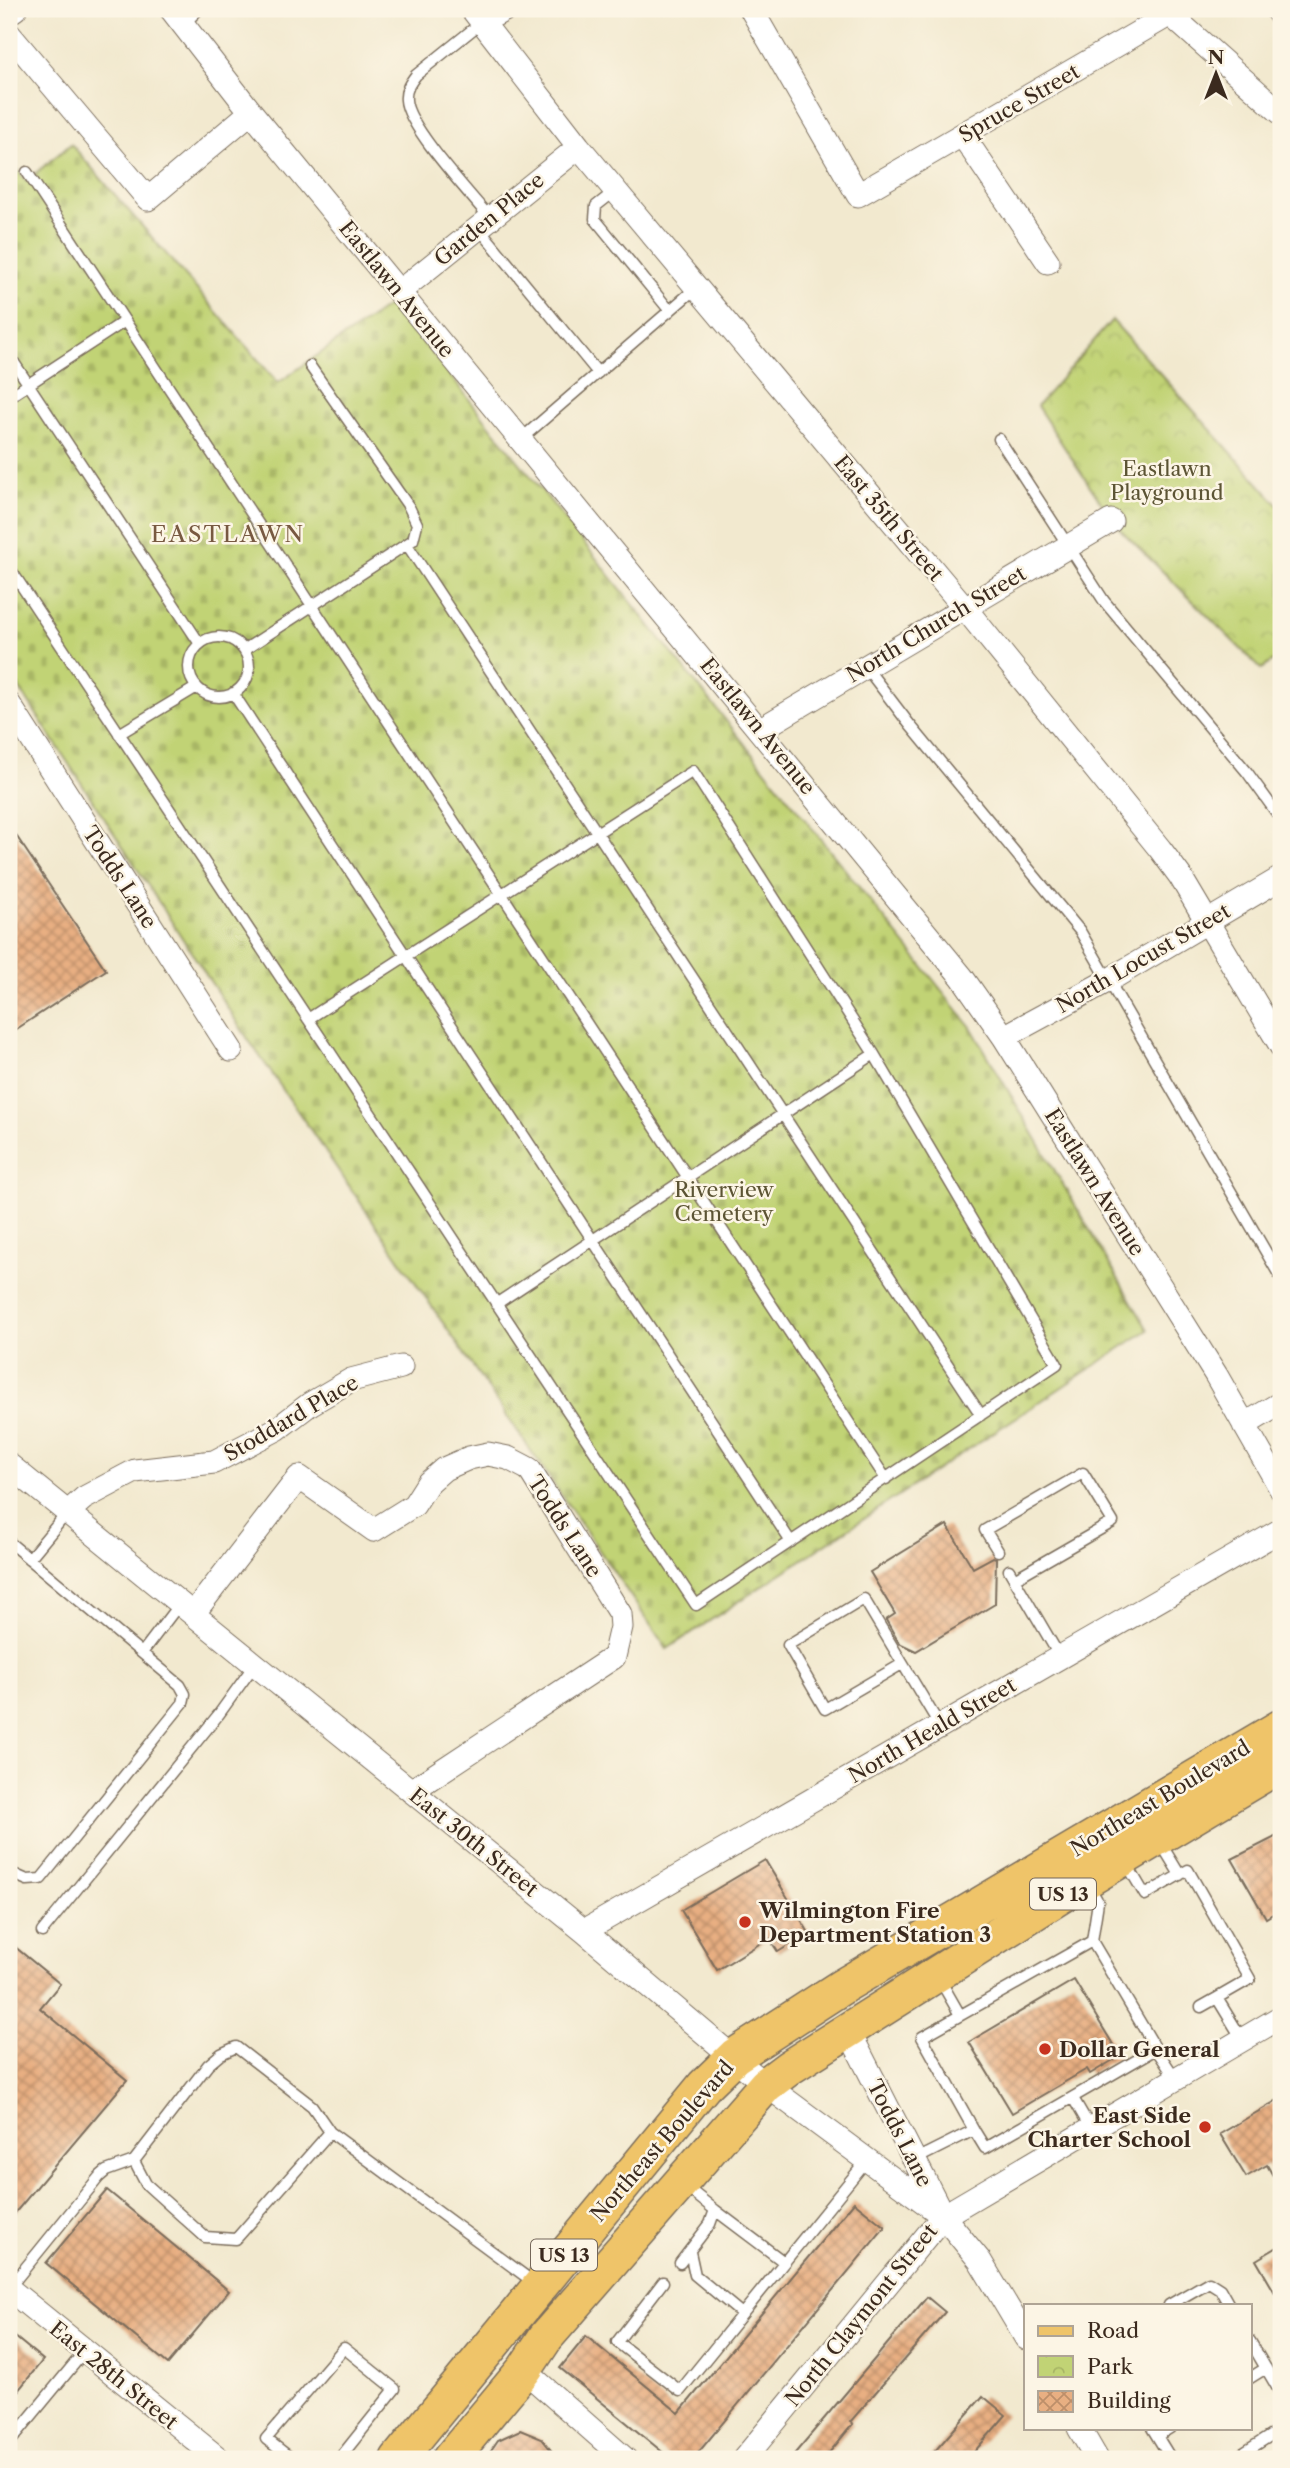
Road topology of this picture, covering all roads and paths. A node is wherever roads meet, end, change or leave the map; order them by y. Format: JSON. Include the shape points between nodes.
{"nodes":[{"id":1,"x":15,"y":9,"type":"edge"},
{"id":2,"x":506,"y":9,"type":"edge"},
{"id":3,"x":751,"y":9,"type":"edge"},
{"id":4,"x":1276,"y":9,"type":"edge"},
{"id":5,"x":1171,"y":10,"type":"edge"},
{"id":6,"x":9,"y":13,"type":"edge"},
{"id":7,"x":184,"y":14,"type":"edge"},
{"id":8,"x":477,"y":15,"type":"edge"},
{"id":9,"x":1281,"y":17,"type":"edge"},
{"id":10,"x":9,"y":34,"type":"edge"},
{"id":11,"x":251,"y":112,"type":"junction"},
{"id":12,"x":1281,"y":113,"type":"edge"},
{"id":13,"x":963,"y":136,"type":"junction"},
{"id":14,"x":579,"y":148,"type":"junction"},
{"id":15,"x":27,"y":172,"type":"dead end"},
{"id":16,"x":615,"y":191,"type":"junction"},
{"id":17,"x":484,"y":223,"type":"junction"},
{"id":18,"x":1048,"y":262,"type":"dead end"},
{"id":19,"x":696,"y":288,"type":"junction"},
{"id":20,"x":400,"y":291,"type":"junction"},
{"id":21,"x":670,"y":310,"type":"junction"},
{"id":22,"x":125,"y":321,"type":"junction"},
{"id":23,"x":9,"y":355,"type":"edge"},
{"id":24,"x":310,"y":366,"type":"dead end"},
{"id":25,"x":598,"y":373,"type":"junction"},
{"id":26,"x":28,"y":385,"type":"junction"},
{"id":27,"x":9,"y":397,"type":"edge"},
{"id":28,"x":521,"y":439,"type":"junction"},
{"id":29,"x":999,"y":439,"type":"dead end"},
{"id":30,"x":1111,"y":521,"type":"dead end"},
{"id":31,"x":408,"y":546,"type":"junction"},
{"id":32,"x":1067,"y":546,"type":"junction"},
{"id":33,"x":9,"y":567,"type":"edge"},
{"id":34,"x":313,"y":607,"type":"junction"},
{"id":35,"x":964,"y":607,"type":"junction"},
{"id":36,"x":200,"y":644,"type":"junction"},
{"id":37,"x":244,"y":650,"type":"junction"},
{"id":38,"x":865,"y":666,"type":"junction"},
{"id":39,"x":197,"y":687,"type":"junction"},
{"id":40,"x":233,"y":693,"type":"junction"},
{"id":41,"x":9,"y":704,"type":"edge"},
{"id":42,"x":761,"y":729,"type":"junction"},
{"id":43,"x":119,"y":734,"type":"junction"},
{"id":44,"x":1281,"y":819,"type":"edge"},
{"id":45,"x":597,"y":832,"type":"junction"},
{"id":46,"x":1281,"y":878,"type":"edge"},
{"id":47,"x":502,"y":894,"type":"junction"},
{"id":48,"x":1207,"y":921,"type":"junction"},
{"id":49,"x":405,"y":956,"type":"junction"},
{"id":50,"x":1109,"y":980,"type":"junction"},
{"id":51,"x":308,"y":1019,"type":"junction"},
{"id":52,"x":1004,"y":1037,"type":"junction"},
{"id":53,"x":1281,"y":1046,"type":"edge"},
{"id":54,"x":231,"y":1050,"type":"dead end"},
{"id":55,"x":874,"y":1054,"type":"junction"},
{"id":56,"x":783,"y":1114,"type":"junction"},
{"id":57,"x":687,"y":1177,"type":"junction"},
{"id":58,"x":592,"y":1240,"type":"junction"},
{"id":59,"x":1281,"y":1278,"type":"edge"},
{"id":60,"x":496,"y":1304,"type":"junction"},
{"id":61,"x":401,"y":1367,"type":"dead end"},
{"id":62,"x":1281,"y":1403,"type":"edge"},
{"id":63,"x":981,"y":1415,"type":"junction"},
{"id":64,"x":1244,"y":1424,"type":"junction"},
{"id":65,"x":9,"y":1465,"type":"edge"},
{"id":66,"x":886,"y":1479,"type":"junction"},
{"id":67,"x":1281,"y":1489,"type":"edge"},
{"id":68,"x":68,"y":1513,"type":"junction"},
{"id":69,"x":1281,"y":1530,"type":"edge"},
{"id":70,"x":9,"y":1542,"type":"edge"},
{"id":71,"x":791,"y":1542,"type":"junction"},
{"id":72,"x":998,"y":1551,"type":"dead end"},
{"id":73,"x":29,"y":1559,"type":"junction"},
{"id":74,"x":186,"y":1608,"type":"junction"},
{"id":75,"x":142,"y":1653,"type":"junction"},
{"id":76,"x":1060,"y":1657,"type":"junction"},
{"id":77,"x":255,"y":1664,"type":"junction"},
{"id":78,"x":902,"y":1664,"type":"junction"},
{"id":79,"x":940,"y":1726,"type":"junction"},
{"id":80,"x":1281,"y":1727,"type":"edge"},
{"id":81,"x":1281,"y":1764,"type":"edge"},
{"id":82,"x":411,"y":1791,"type":"junction"},
{"id":83,"x":1158,"y":1838,"type":"junction"},
{"id":84,"x":1123,"y":1859,"type":"junction"},
{"id":85,"x":9,"y":1872,"type":"edge"},
{"id":86,"x":1180,"y":1875,"type":"junction"},
{"id":87,"x":1086,"y":1881,"type":"junction"},
{"id":88,"x":584,"y":1931,"type":"junction"},
{"id":89,"x":42,"y":1932,"type":"dead end"},
{"id":90,"x":1092,"y":1941,"type":"junction"},
{"id":91,"x":936,"y":1974,"type":"junction"},
{"id":92,"x":1217,"y":1998,"type":"junction"},
{"id":93,"x":1201,"y":2007,"type":"dead end"},
{"id":94,"x":960,"y":2015,"type":"junction"},
{"id":95,"x":1281,"y":2017,"type":"edge"},
{"id":96,"x":848,"y":2030,"type":"junction"},
{"id":97,"x":1242,"y":2039,"type":"junction"},
{"id":98,"x":1156,"y":2049,"type":"junction"},
{"id":99,"x":735,"y":2056,"type":"junction"},
{"id":100,"x":1175,"y":2079,"type":"junction"},
{"id":101,"x":766,"y":2085,"type":"junction"},
{"id":102,"x":1073,"y":2098,"type":"junction"},
{"id":103,"x":1091,"y":2129,"type":"junction"},
{"id":104,"x":974,"y":2130,"type":"junction"},
{"id":105,"x":330,"y":2132,"type":"junction"},
{"id":106,"x":867,"y":2160,"type":"junction"},
{"id":107,"x":914,"y":2160,"type":"junction"},
{"id":108,"x":134,"y":2161,"type":"junction"},
{"id":109,"x":680,"y":2183,"type":"junction"},
{"id":110,"x":715,"y":2210,"type":"junction"},
{"id":111,"x":943,"y":2216,"type":"junction"},
{"id":112,"x":690,"y":2252,"type":"junction"},
{"id":113,"x":784,"y":2262,"type":"junction"},
{"id":114,"x":680,"y":2263,"type":"dead end"},
{"id":115,"x":663,"y":2282,"type":"dead end"},
{"id":116,"x":538,"y":2286,"type":"junction"},
{"id":117,"x":9,"y":2289,"type":"edge"},
{"id":118,"x":1172,"y":2304,"type":"edge"},
{"id":119,"x":1228,"y":2304,"type":"edge"},
{"id":120,"x":742,"y":2314,"type":"junction"},
{"id":121,"x":1024,"y":2335,"type":"edge"},
{"id":122,"x":1252,"y":2344,"type":"edge"},
{"id":123,"x":84,"y":2352,"type":"junction"},
{"id":124,"x":1266,"y":2368,"type":"junction"},
{"id":125,"x":524,"y":2370,"type":"junction"},
{"id":126,"x":1252,"y":2377,"type":"edge"},
{"id":127,"x":1281,"y":2394,"type":"edge"},
{"id":128,"x":1281,"y":2429,"type":"edge"},
{"id":129,"x":1080,"y":2430,"type":"edge"},
{"id":130,"x":1154,"y":2432,"type":"edge"},
{"id":131,"x":9,"y":2443,"type":"edge"},
{"id":132,"x":219,"y":2459,"type":"edge"},
{"id":133,"x":292,"y":2459,"type":"edge"},
{"id":134,"x":339,"y":2459,"type":"edge"},
{"id":135,"x":398,"y":2459,"type":"edge"},
{"id":136,"x":450,"y":2459,"type":"edge"},
{"id":137,"x":625,"y":2459,"type":"edge"},
{"id":138,"x":744,"y":2459,"type":"edge"},
{"id":139,"x":1097,"y":2459,"type":"edge"},
{"id":140,"x":1171,"y":2459,"type":"edge"},
{"id":141,"x":1234,"y":2459,"type":"edge"}],
"edges":[{"from":1,"to":6,"type":"street"},
{"from":2,"to":8,"type":"street"},
{"from":3,"to":13,"type":"street","name":"Spruce Street","via":[[858,195]]},
{"from":4,"to":9,"type":"street"},
{"from":5,"to":12,"type":"street"},
{"from":5,"to":13,"type":"street","name":"Spruce Street"},
{"from":7,"to":11,"type":"street","name":"Eastlawn Avenue"},
{"from":8,"to":14,"type":"street","name":"East 35th Street"},
{"from":8,"to":17,"type":"lane","via":[[416,75],[405,98],[414,123]]},
{"from":10,"to":11,"type":"street","via":[[148,199]]},
{"from":11,"to":20,"type":"street","name":"Eastlawn Avenue"},
{"from":13,"to":18,"type":"street"},
{"from":14,"to":16,"type":"street","name":"East 35th Street"},
{"from":14,"to":17,"type":"street","name":"Garden Place"},
{"from":15,"to":22,"type":"lane"},
{"from":16,"to":19,"type":"street","name":"East 35th Street"},
{"from":16,"to":21,"type":"lane","via":[[596,206],[595,219]]},
{"from":17,"to":20,"type":"street","name":"Garden Place"},
{"from":17,"to":25,"type":"lane"},
{"from":19,"to":21,"type":"lane"},
{"from":19,"to":35,"type":"street","name":"East 35th Street"},
{"from":20,"to":28,"type":"street","name":"Eastlawn Avenue"},
{"from":21,"to":25,"type":"lane"},
{"from":22,"to":26,"type":"lane"},
{"from":22,"to":34,"type":"lane"},
{"from":23,"to":26,"type":"lane"},
{"from":24,"to":31,"type":"lane","via":[[409,507],[416,524]]},
{"from":25,"to":28,"type":"lane"},
{"from":26,"to":27,"type":"lane"},
{"from":26,"to":36,"type":"lane"},
{"from":28,"to":42,"type":"street","name":"Eastlawn Avenue"},
{"from":29,"to":32,"type":"lane"},
{"from":30,"to":32,"type":"street","name":"North Church Street"},
{"from":31,"to":34,"type":"lane"},
{"from":31,"to":45,"type":"lane"},
{"from":32,"to":35,"type":"street","name":"North Church Street"},
{"from":32,"to":44,"type":"lane","via":[[1104,601]]},
{"from":33,"to":43,"type":"lane"},
{"from":34,"to":37,"type":"lane"},
{"from":34,"to":47,"type":"lane"},
{"from":35,"to":38,"type":"street","name":"North Church Street"},
{"from":35,"to":48,"type":"street","name":"East 35th Street","via":[[1160,849]]},
{"from":36,"to":37,"type":"lane","via":[[228,638]]},
{"from":36,"to":39,"type":"lane","via":[[189,669]]},
{"from":37,"to":40,"type":"lane","via":[[246,679]]},
{"from":38,"to":42,"type":"street","name":"North Church Street"},
{"from":38,"to":50,"type":"lane","via":[[1063,909]]},
{"from":39,"to":40,"type":"lane","via":[[213,696]]},
{"from":39,"to":43,"type":"lane"},
{"from":40,"to":49,"type":"lane"},
{"from":41,"to":54,"type":"street","name":"Todds Lane"},
{"from":42,"to":52,"type":"street","name":"Eastlawn Avenue","via":[[962,977]]},
{"from":43,"to":51,"type":"lane"},
{"from":45,"to":47,"type":"lane"},
{"from":45,"to":55,"type":"lane","via":[[693,771]]},
{"from":45,"to":56,"type":"lane"},
{"from":46,"to":48,"type":"street","name":"North Locust Street"},
{"from":47,"to":49,"type":"lane"},
{"from":47,"to":57,"type":"lane"},
{"from":48,"to":50,"type":"street","name":"North Locust Street"},
{"from":48,"to":53,"type":"street","name":"East 35th Street"},
{"from":49,"to":51,"type":"lane"},
{"from":49,"to":58,"type":"lane"},
{"from":50,"to":52,"type":"street","name":"North Locust Street"},
{"from":50,"to":59,"type":"lane"},
{"from":51,"to":60,"type":"lane"},
{"from":52,"to":64,"type":"street","name":"Eastlawn Avenue"},
{"from":55,"to":56,"type":"lane"},
{"from":55,"to":63,"type":"lane","via":[[1057,1364]]},
{"from":56,"to":57,"type":"lane"},
{"from":56,"to":63,"type":"lane"},
{"from":57,"to":58,"type":"lane"},
{"from":57,"to":66,"type":"lane"},
{"from":58,"to":60,"type":"lane"},
{"from":58,"to":71,"type":"lane"},
{"from":60,"to":71,"type":"lane","via":[[696,1605]]},
{"from":61,"to":68,"type":"street","name":"Stoddard Place","via":[[351,1380],[277,1429],[214,1462],[135,1471],[84,1498]]},
{"from":62,"to":64,"type":"street"},
{"from":63,"to":66,"type":"lane"},
{"from":64,"to":67,"type":"street","name":"Eastlawn Avenue"},
{"from":65,"to":68,"type":"street","name":"East 30th Street"},
{"from":66,"to":71,"type":"lane"},
{"from":68,"to":73,"type":"lane"},
{"from":68,"to":74,"type":"street","name":"East 30th Street"},
{"from":69,"to":76,"type":"street","name":"North Heald Street"},
{"from":70,"to":73,"type":"lane"},
{"from":72,"to":76,"type":"lane","via":[[985,1530],[1083,1473],[1113,1521],[1011,1574]]},
{"from":73,"to":75,"type":"lane"},
{"from":74,"to":75,"type":"lane"},
{"from":74,"to":77,"type":"street","name":"East 30th Street"},
{"from":74,"to":82,"type":"street","name":"Todds Lane","via":[[299,1477],[374,1530],[414,1505],[444,1469],[469,1458],[497,1454],[529,1469],[620,1614],[614,1657]]},
{"from":75,"to":85,"type":"lane","via":[[180,1685],[183,1703],[41,1878],[27,1880]]},
{"from":76,"to":79,"type":"street","name":"North Heald Street"},
{"from":77,"to":82,"type":"street","name":"East 30th Street"},
{"from":77,"to":89,"type":"lane"},
{"from":78,"to":78,"type":"lane","via":[[864,1599],[788,1645],[825,1709]]},
{"from":78,"to":79,"type":"lane"},
{"from":79,"to":88,"type":"street","name":"North Heald Street"},
{"from":80,"to":99,"type":"main road","name":"Northeast Boulevard","number":"US 13","via":[[844,1986]]},
{"from":81,"to":83,"type":"main road","number":"US 13"},
{"from":82,"to":88,"type":"street","name":"East 30th Street"},
{"from":83,"to":84,"type":"main road","number":"US 13"},
{"from":83,"to":86,"type":"lane"},
{"from":84,"to":86,"type":"lane","via":[[1145,1895]]},
{"from":84,"to":87,"type":"main road","number":"US 13"},
{"from":86,"to":92,"type":"lane","via":[[1188,1870],[1250,1979]]},
{"from":87,"to":90,"type":"lane","via":[[1098,1902]]},
{"from":87,"to":91,"type":"main road","number":"US 13"},
{"from":88,"to":99,"type":"street","name":"East 30th Street"},
{"from":90,"to":94,"type":"lane"},
{"from":90,"to":98,"type":"lane"},
{"from":91,"to":94,"type":"lane"},
{"from":91,"to":96,"type":"main road","number":"US 13"},
{"from":92,"to":93,"type":"lane"},
{"from":92,"to":97,"type":"lane"},
{"from":94,"to":104,"type":"lane","via":[[922,2037]]},
{"from":95,"to":97,"type":"street","name":"North Claymont Street"},
{"from":96,"to":101,"type":"main road","number":"US 13"},
{"from":96,"to":107,"type":"street","name":"Todds Lane"},
{"from":97,"to":100,"type":"street","name":"North Claymont Street"},
{"from":98,"to":100,"type":"lane"},
{"from":98,"to":102,"type":"lane"},
{"from":99,"to":101,"type":"street","name":"East 30th Street"},
{"from":99,"to":116,"type":"main road","name":"Northeast Boulevard","number":"US 13","via":[[704,2086]]},
{"from":100,"to":103,"type":"street","name":"North Claymont Street"},
{"from":101,"to":106,"type":"street","name":"East 30th Street"},
{"from":101,"to":109,"type":"main road","name":"Northeast Boulevard","number":"US 13"},
{"from":102,"to":103,"type":"lane"},
{"from":102,"to":104,"type":"lane","via":[[985,2148]]},
{"from":103,"to":111,"type":"street","name":"North Claymont Street"},
{"from":104,"to":107,"type":"lane"},
{"from":105,"to":108,"type":"lane","via":[[236,2239],[205,2237],[146,2184]]},
{"from":105,"to":108,"type":"lane","via":[[312,2106],[236,2047],[208,2065]]},
{"from":105,"to":116,"type":"lane"},
{"from":106,"to":111,"type":"street","name":"East 30th Street"},
{"from":106,"to":113,"type":"lane"},
{"from":107,"to":111,"type":"street","name":"Todds Lane"},
{"from":108,"to":117,"type":"lane","via":[[99,2177]]},
{"from":109,"to":110,"type":"lane"},
{"from":109,"to":125,"type":"main road","name":"Northeast Boulevard","number":"US 13","via":[[546,2337]]},
{"from":110,"to":112,"type":"lane"},
{"from":110,"to":113,"type":"lane"},
{"from":111,"to":121,"type":"street","name":"Todds Lane","via":[[980,2262]]},
{"from":111,"to":138,"type":"street","name":"North Claymont Street"},
{"from":112,"to":114,"type":"lane"},
{"from":112,"to":120,"type":"lane","via":[[695,2275]]},
{"from":113,"to":120,"type":"lane"},
{"from":115,"to":120,"type":"lane","via":[[617,2342],[680,2391]]},
{"from":116,"to":135,"type":"main road","name":"Northeast Boulevard","number":"US 13"},
{"from":117,"to":123,"type":"street","name":"East 28th Street"},
{"from":118,"to":119,"type":"lane","via":[[1209,2282],[1220,2289]]},
{"from":122,"to":124,"type":"lane"},
{"from":123,"to":131,"type":"lane"},
{"from":123,"to":132,"type":"street","name":"East 28th Street"},
{"from":124,"to":126,"type":"lane"},
{"from":124,"to":127,"type":"lane"},
{"from":125,"to":136,"type":"main road","name":"Northeast Boulevard","number":"US 13"},
{"from":125,"to":137,"type":"street"},
{"from":128,"to":141,"type":"lane"},
{"from":129,"to":139,"type":"street"},
{"from":130,"to":140,"type":"lane"},
{"from":133,"to":134,"type":"lane","via":[[266,2439],[344,2348],[396,2389]]}]}
